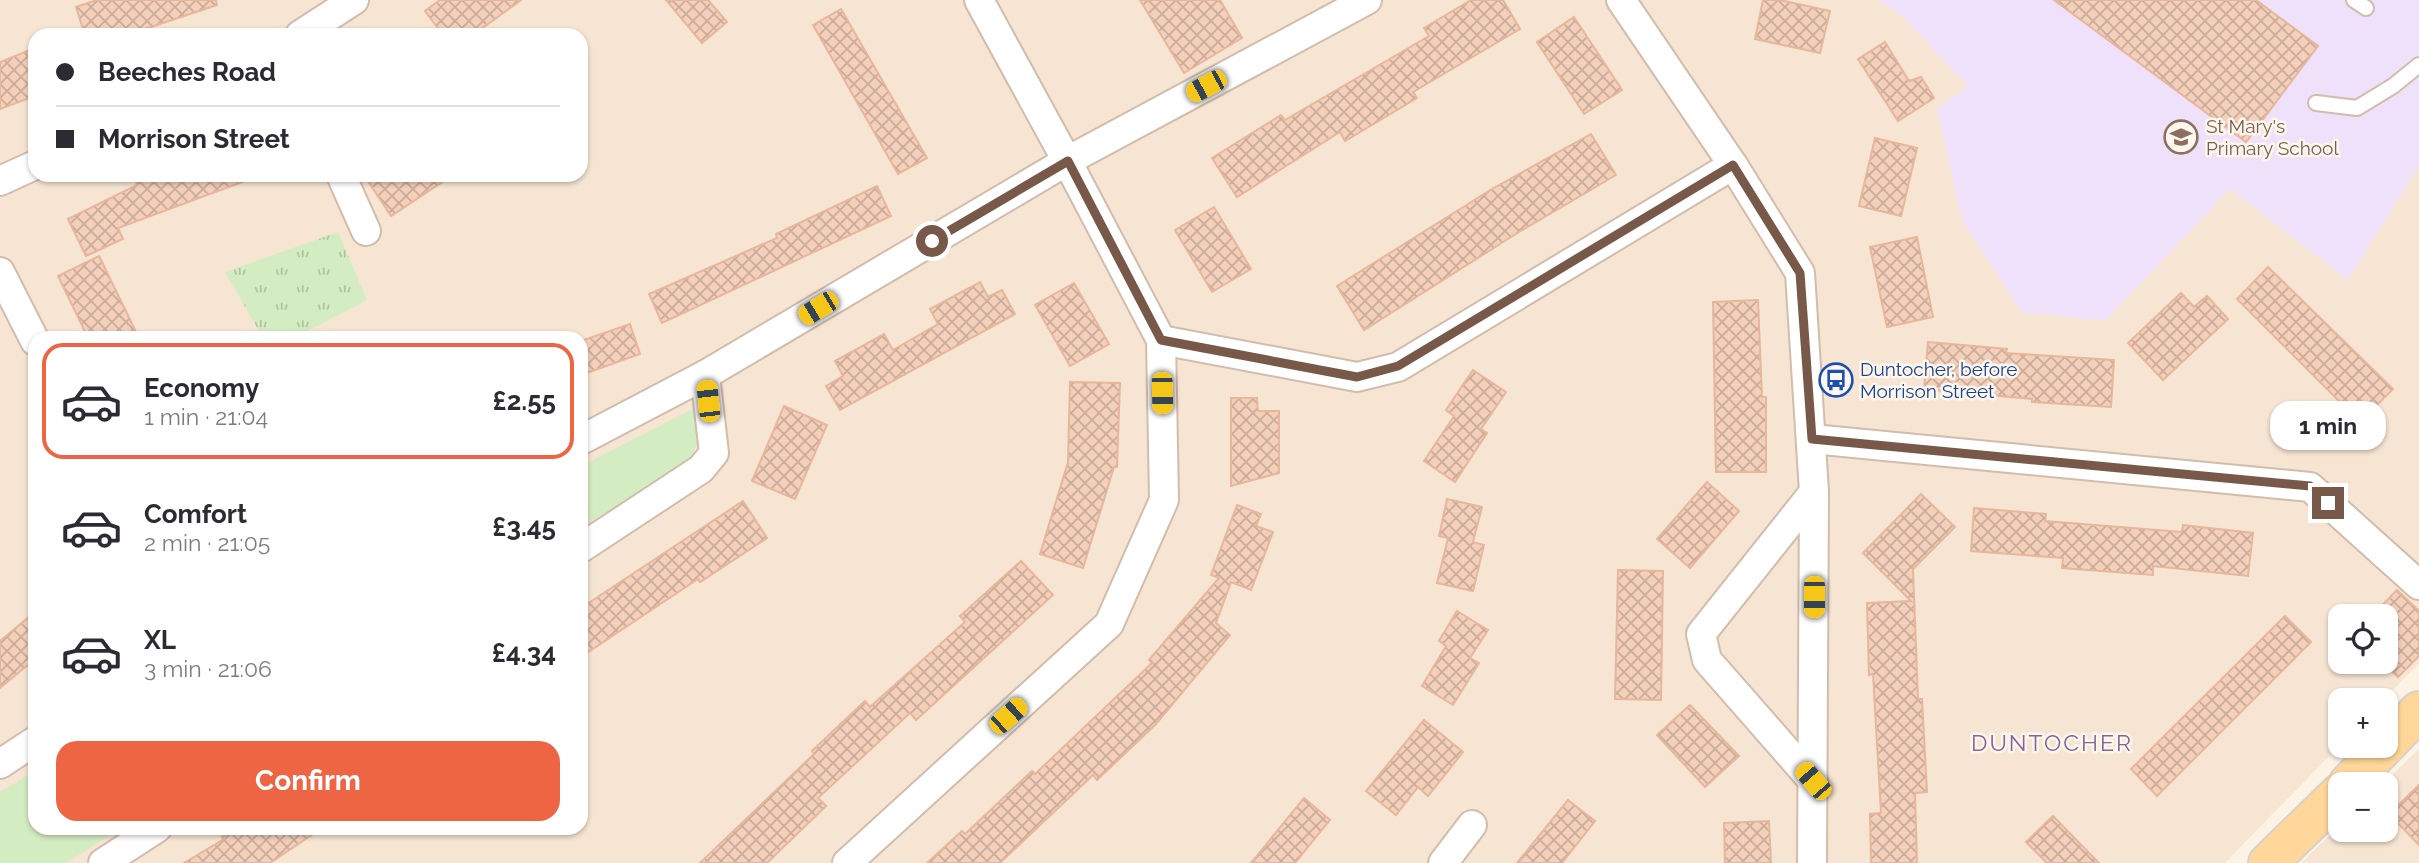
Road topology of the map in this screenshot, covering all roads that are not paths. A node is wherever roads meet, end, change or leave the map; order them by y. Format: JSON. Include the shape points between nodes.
{"nodes":[{"id":1,"x":354,"y":0,"type":"edge"},
{"id":2,"x":979,"y":0,"type":"edge"},
{"id":3,"x":1367,"y":0,"type":"edge"},
{"id":4,"x":1621,"y":0,"type":"edge"},
{"id":5,"x":318,"y":28,"type":"edge"},
{"id":6,"x":2419,"y":65,"type":"edge"},
{"id":7,"x":2316,"y":103,"type":"dead end"},
{"id":8,"x":1068,"y":161,"type":"junction"},
{"id":9,"x":1733,"y":165,"type":"junction"},
{"id":10,"x":28,"y":168,"type":"edge"},
{"id":11,"x":0,"y":181,"type":"edge"},
{"id":12,"x":344,"y":182,"type":"edge"},
{"id":13,"x":366,"y":231,"type":"dead end"},
{"id":14,"x":0,"y":272,"type":"edge"},
{"id":15,"x":30,"y":331,"type":"edge"},
{"id":16,"x":1161,"y":340,"type":"junction"},
{"id":17,"x":705,"y":376,"type":"junction"},
{"id":18,"x":588,"y":436,"type":"edge"},
{"id":19,"x":1812,"y":439,"type":"junction"},
{"id":20,"x":1814,"y":492,"type":"junction"},
{"id":21,"x":588,"y":543,"type":"edge"},
{"id":22,"x":2419,"y":585,"type":"edge"},
{"id":23,"x":2419,"y":711,"type":"edge"},
{"id":24,"x":28,"y":746,"type":"edge"},
{"id":25,"x":0,"y":764,"type":"edge"},
{"id":26,"x":2360,"y":772,"type":"edge"},
{"id":27,"x":1813,"y":781,"type":"junction"},
{"id":28,"x":2328,"y":805,"type":"edge"},
{"id":29,"x":1472,"y":824,"type":"dead end"},
{"id":30,"x":146,"y":835,"type":"edge"},
{"id":31,"x":103,"y":863,"type":"edge"},
{"id":32,"x":847,"y":863,"type":"edge"},
{"id":33,"x":1443,"y":863,"type":"edge"},
{"id":34,"x":1812,"y":863,"type":"edge"},
{"id":35,"x":2268,"y":863,"type":"edge"}],
"edges":[{"from":1,"to":5,"type":"street"},
{"from":2,"to":8,"type":"street"},
{"from":3,"to":8,"type":"street"},
{"from":4,"to":9,"type":"street"},
{"from":6,"to":7,"type":"lane","via":[[2357,108]]},
{"from":8,"to":16,"type":"street"},
{"from":8,"to":17,"type":"street"},
{"from":9,"to":16,"type":"street","via":[[1398,366],[1357,377]]},
{"from":9,"to":19,"type":"street","via":[[1800,273]]},
{"from":10,"to":11,"type":"street"},
{"from":12,"to":13,"type":"street"},
{"from":14,"to":15,"type":"street"},
{"from":16,"to":32,"type":"street","via":[[1164,500],[1109,624]]},
{"from":17,"to":18,"type":"street"},
{"from":17,"to":21,"type":"street","via":[[714,453],[701,469]]},
{"from":19,"to":20,"type":"street"},
{"from":19,"to":22,"type":"street","via":[[2310,486]]},
{"from":20,"to":27,"type":"street"},
{"from":20,"to":27,"type":"street","via":[[1700,634],[1707,660]]},
{"from":23,"to":26,"type":"main road"},
{"from":24,"to":25,"type":"street"},
{"from":27,"to":34,"type":"street"},
{"from":28,"to":35,"type":"main road"},
{"from":29,"to":33,"type":"street"},
{"from":30,"to":31,"type":"street"}]}
